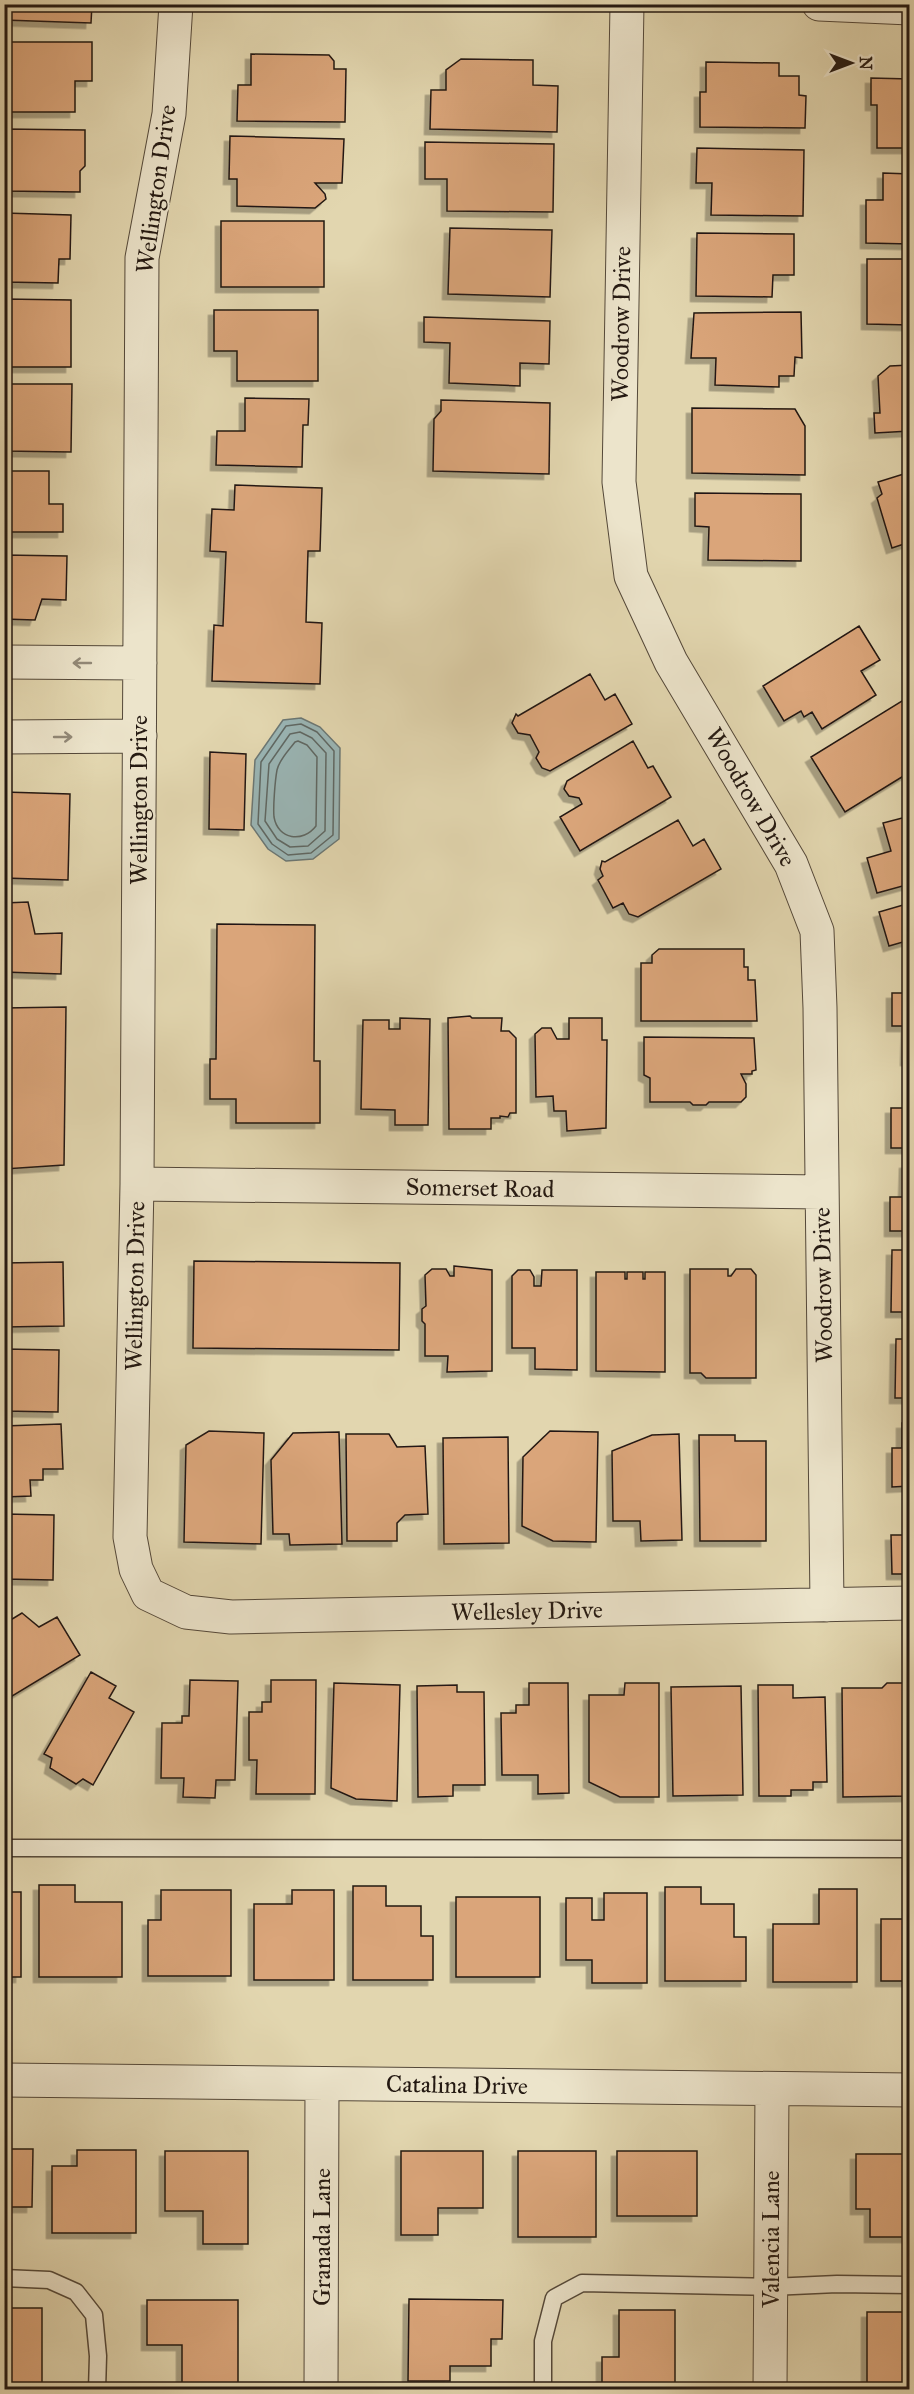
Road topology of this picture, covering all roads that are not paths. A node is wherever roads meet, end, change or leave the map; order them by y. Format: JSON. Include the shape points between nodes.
{"nodes":[{"id":1,"x":176,"y":4,"type":"edge"},
{"id":2,"x":627,"y":4,"type":"edge"},
{"id":3,"x":819,"y":4,"type":"edge"},
{"id":4,"x":909,"y":8,"type":"edge"},
{"id":5,"x":4,"y":662,"type":"edge"},
{"id":6,"x":140,"y":663,"type":"junction"},
{"id":7,"x":140,"y":736,"type":"junction"},
{"id":8,"x":4,"y":737,"type":"edge"},
{"id":9,"x":137,"y":1184,"type":"junction"},
{"id":10,"x":822,"y":1192,"type":"junction"},
{"id":11,"x":148,"y":1594,"type":"joint"},
{"id":12,"x":909,"y":1603,"type":"edge"},
{"id":13,"x":826,"y":1605,"type":"junction"},
{"id":14,"x":4,"y":1848,"type":"edge"},
{"id":15,"x":909,"y":1849,"type":"edge"},
{"id":16,"x":4,"y":2080,"type":"edge"},
{"id":17,"x":322,"y":2084,"type":"junction"},
{"id":18,"x":772,"y":2089,"type":"junction"},
{"id":19,"x":909,"y":2090,"type":"edge"},
{"id":20,"x":4,"y":2278,"type":"edge"},
{"id":21,"x":909,"y":2285,"type":"edge"},
{"id":22,"x":771,"y":2287,"type":"junction"},
{"id":23,"x":97,"y":2390,"type":"edge"},
{"id":24,"x":321,"y":2390,"type":"edge"},
{"id":25,"x":543,"y":2390,"type":"edge"},
{"id":26,"x":770,"y":2390,"type":"edge"}],
"edges":[{"from":1,"to":6,"type":"street","name":"Wellington Drive","via":[[169,114],[142,258]]},
{"from":2,"to":10,"type":"street","name":"Woodrow Drive","via":[[619,482],[632,576],[670,662],[791,864],[817,931]]},
{"from":3,"to":4,"type":"street"},
{"from":6,"to":5,"type":"street","one_way":true},
{"from":6,"to":7,"type":"street","name":"Wellington Drive"},
{"from":8,"to":7,"type":"street","one_way":true},
{"from":7,"to":9,"type":"street","name":"Wellington Drive"},
{"from":9,"to":10,"type":"street","name":"Somerset Road"},
{"from":9,"to":11,"type":"street","name":"Wellington Drive","via":[[130,1537],[136,1569]]},
{"from":10,"to":13,"type":"street","name":"Woodrow Drive"},
{"from":11,"to":13,"type":"street","name":"Wellesley Drive","via":[[186,1612],[231,1617]]},
{"from":12,"to":13,"type":"street","name":"Wellesley Drive"},
{"from":14,"to":15,"type":"lane"},
{"from":16,"to":17,"type":"street","name":"Catalina Drive"},
{"from":17,"to":18,"type":"street","name":"Catalina Drive"},
{"from":17,"to":24,"type":"street","name":"Granada Lane"},
{"from":18,"to":19,"type":"street","name":"Catalina Drive"},
{"from":18,"to":22,"type":"street","name":"Valencia Lane"},
{"from":20,"to":23,"type":"lane","via":[[49,2280],[76,2292],[94,2315]]},
{"from":21,"to":22,"type":"lane"},
{"from":22,"to":25,"type":"lane","via":[[582,2283],[554,2298],[543,2341]]},
{"from":22,"to":26,"type":"street","name":"Valencia Lane"}]}
